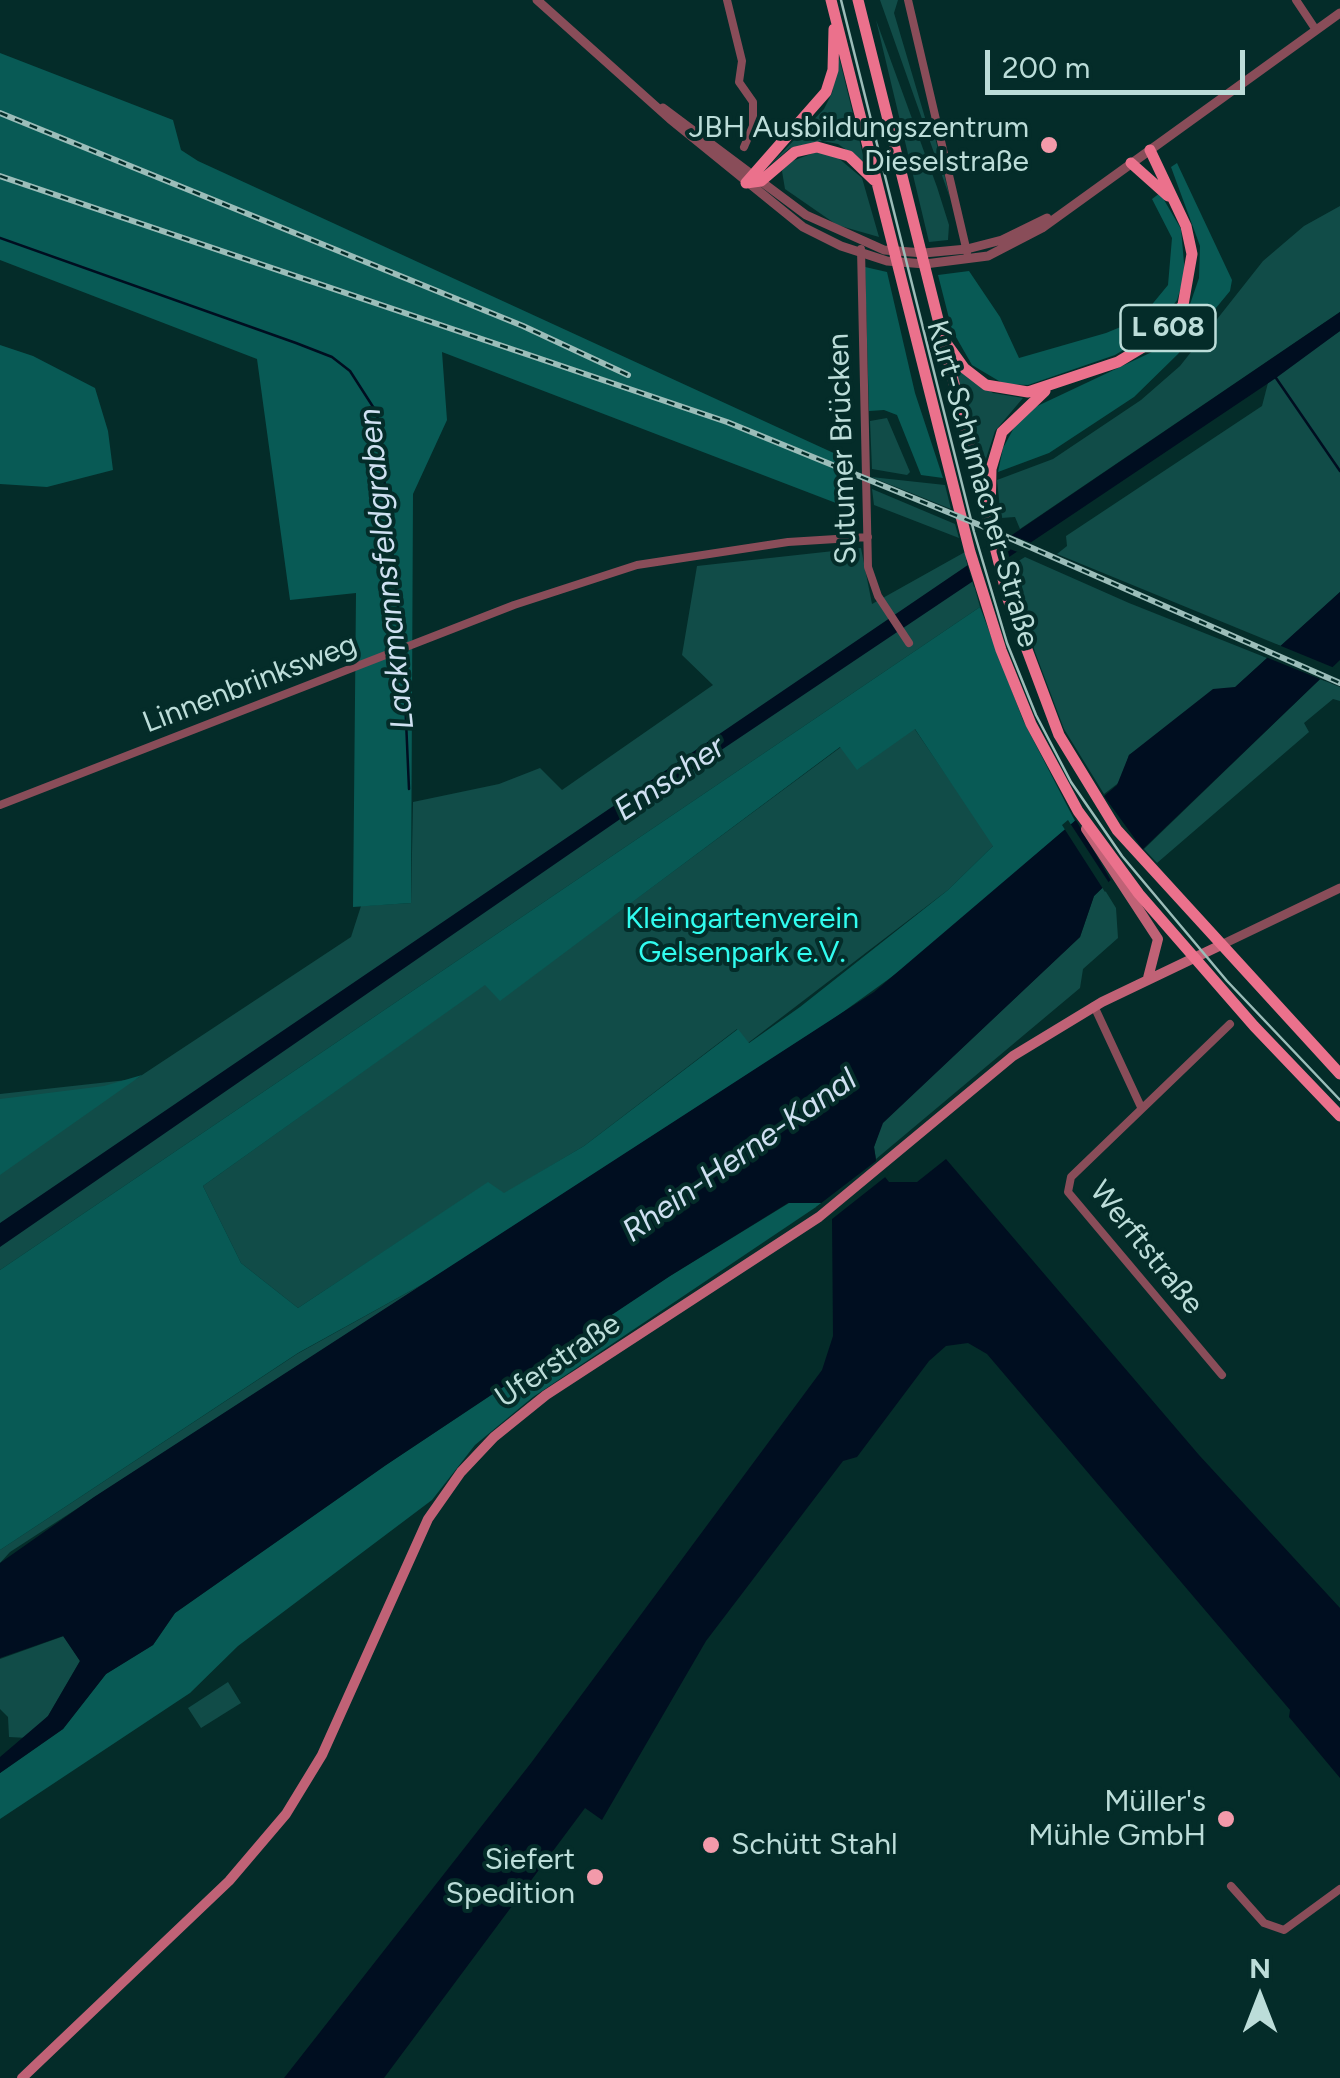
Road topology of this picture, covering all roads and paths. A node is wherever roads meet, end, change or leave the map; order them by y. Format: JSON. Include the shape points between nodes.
{"nodes":[{"id":1,"x":537,"y":0,"type":"edge"},
{"id":2,"x":726,"y":0,"type":"edge"},
{"id":3,"x":830,"y":0,"type":"edge"},
{"id":4,"x":858,"y":0,"type":"edge"},
{"id":5,"x":908,"y":0,"type":"edge"},
{"id":6,"x":1296,"y":0,"type":"edge"},
{"id":7,"x":1340,"y":13,"type":"edge"},
{"id":8,"x":835,"y":17,"type":"junction"},
{"id":9,"x":1316,"y":30,"type":"junction"},
{"id":10,"x":744,"y":147,"type":"dead end"},
{"id":11,"x":1150,"y":150,"type":"junction"},
{"id":12,"x":1131,"y":163,"type":"junction"},
{"id":13,"x":753,"y":179,"type":"junction"},
{"id":14,"x":876,"y":184,"type":"junction"},
{"id":15,"x":1175,"y":202,"type":"junction"},
{"id":16,"x":1072,"y":205,"type":"junction"},
{"id":17,"x":862,"y":248,"type":"junction"},
{"id":18,"x":967,"y":250,"type":"junction"},
{"id":19,"x":968,"y":261,"type":"junction"},
{"id":20,"x":941,"y":336,"type":"junction"},
{"id":21,"x":1048,"y":389,"type":"junction"},
{"id":22,"x":990,"y":530,"type":"junction"},
{"id":23,"x":868,"y":537,"type":"junction"},
{"id":24,"x":909,"y":643,"type":"dead end"},
{"id":25,"x":0,"y":805,"type":"edge"},
{"id":26,"x":1123,"y":882,"type":"junction"},
{"id":27,"x":1340,"y":888,"type":"edge"},
{"id":28,"x":1219,"y":946,"type":"junction"},
{"id":29,"x":1192,"y":957,"type":"junction"},
{"id":30,"x":1147,"y":978,"type":"junction"},
{"id":31,"x":1094,"y":1006,"type":"junction"},
{"id":32,"x":1230,"y":1024,"type":"dead end"},
{"id":33,"x":1340,"y":1074,"type":"edge"},
{"id":34,"x":1140,"y":1107,"type":"junction"},
{"id":35,"x":1340,"y":1116,"type":"edge"},
{"id":36,"x":1222,"y":1375,"type":"dead end"},
{"id":37,"x":1231,"y":1886,"type":"dead end"},
{"id":38,"x":1340,"y":1889,"type":"edge"},
{"id":39,"x":22,"y":2078,"type":"edge"}],
"edges":[{"from":1,"to":13,"type":"street"},
{"from":2,"to":10,"type":"street","via":[[742,61],[739,82],[754,102]]},
{"from":3,"to":8,"type":"main road","name":"Kurt-Schumacher-Straße"},
{"from":4,"to":20,"type":"main road","name":"Kurt-Schumacher-Straße","number":"L 608"},
{"from":5,"to":18,"type":"street"},
{"from":6,"to":9,"type":"street"},
{"from":7,"to":9,"type":"street"},
{"from":8,"to":13,"type":"main road","via":[[826,92]]},
{"from":8,"to":14,"type":"main road","name":"Kurt-Schumacher-Straße"},
{"from":9,"to":11,"type":"street"},
{"from":11,"to":12,"type":"street"},
{"from":11,"to":15,"type":"main road","number":"L 608"},
{"from":12,"to":15,"type":"main road"},
{"from":12,"to":16,"type":"street"},
{"from":13,"to":14,"type":"main road","via":[[795,152],[817,147],[849,156]]},
{"from":13,"to":17,"type":"street","via":[[803,226]]},
{"from":14,"to":26,"type":"main road","name":"Kurt-Schumacher-Straße","via":[[990,621],[1031,724]]},
{"from":15,"to":21,"type":"main road","number":"L 608","via":[[1192,254],[1191,279],[1176,317],[1134,354]]},
{"from":16,"to":18,"type":"street"},
{"from":16,"to":19,"type":"street","via":[[1007,248]]},
{"from":17,"to":18,"type":"street"},
{"from":17,"to":19,"type":"street","via":[[906,264]]},
{"from":17,"to":23,"type":"street","name":"Sutumer Brücken"},
{"from":18,"to":19,"type":"street"},
{"from":20,"to":21,"type":"main road","number":"L 608","via":[[986,385]]},
{"from":20,"to":22,"type":"main road","name":"Kurt-Schumacher-Straße","number":"L 608"},
{"from":21,"to":22,"type":"main road","number":"L 608","via":[[1009,422],[991,469]]},
{"from":22,"to":28,"type":"main road","name":"Kurt-Schumacher-Straße","number":"L 608","via":[[1054,722],[1095,796]]},
{"from":23,"to":24,"type":"street","name":"Sutumer Brücken","via":[[869,575]]},
{"from":23,"to":25,"type":"street","name":"Linnenbrinksweg","via":[[636,565],[514,605]]},
{"from":26,"to":29,"type":"main road","name":"Kurt-Schumacher-Straße"},
{"from":26,"to":30,"type":"main road","via":[[1158,939]]},
{"from":27,"to":28,"type":"street"},
{"from":28,"to":29,"type":"main road","name":"Uferstraße"},
{"from":28,"to":33,"type":"main road","name":"Kurt-Schumacher-Straße","number":"L 608"},
{"from":29,"to":30,"type":"main road","name":"Uferstraße"},
{"from":29,"to":35,"type":"main road","name":"Kurt-Schumacher-Straße"},
{"from":30,"to":31,"type":"main road","name":"Uferstraße"},
{"from":31,"to":34,"type":"street"},
{"from":31,"to":39,"type":"main road","name":"Uferstraße","via":[[1013,1056],[819,1217],[540,1398],[481,1449],[418,1536],[322,1755],[286,1814],[228,1882]]},
{"from":32,"to":34,"type":"street","name":"Werftstraße"},
{"from":34,"to":36,"type":"street","name":"Werftstraße","via":[[1071,1177],[1068,1192]]},
{"from":37,"to":38,"type":"street","via":[[1264,1923],[1284,1930]]}]}
